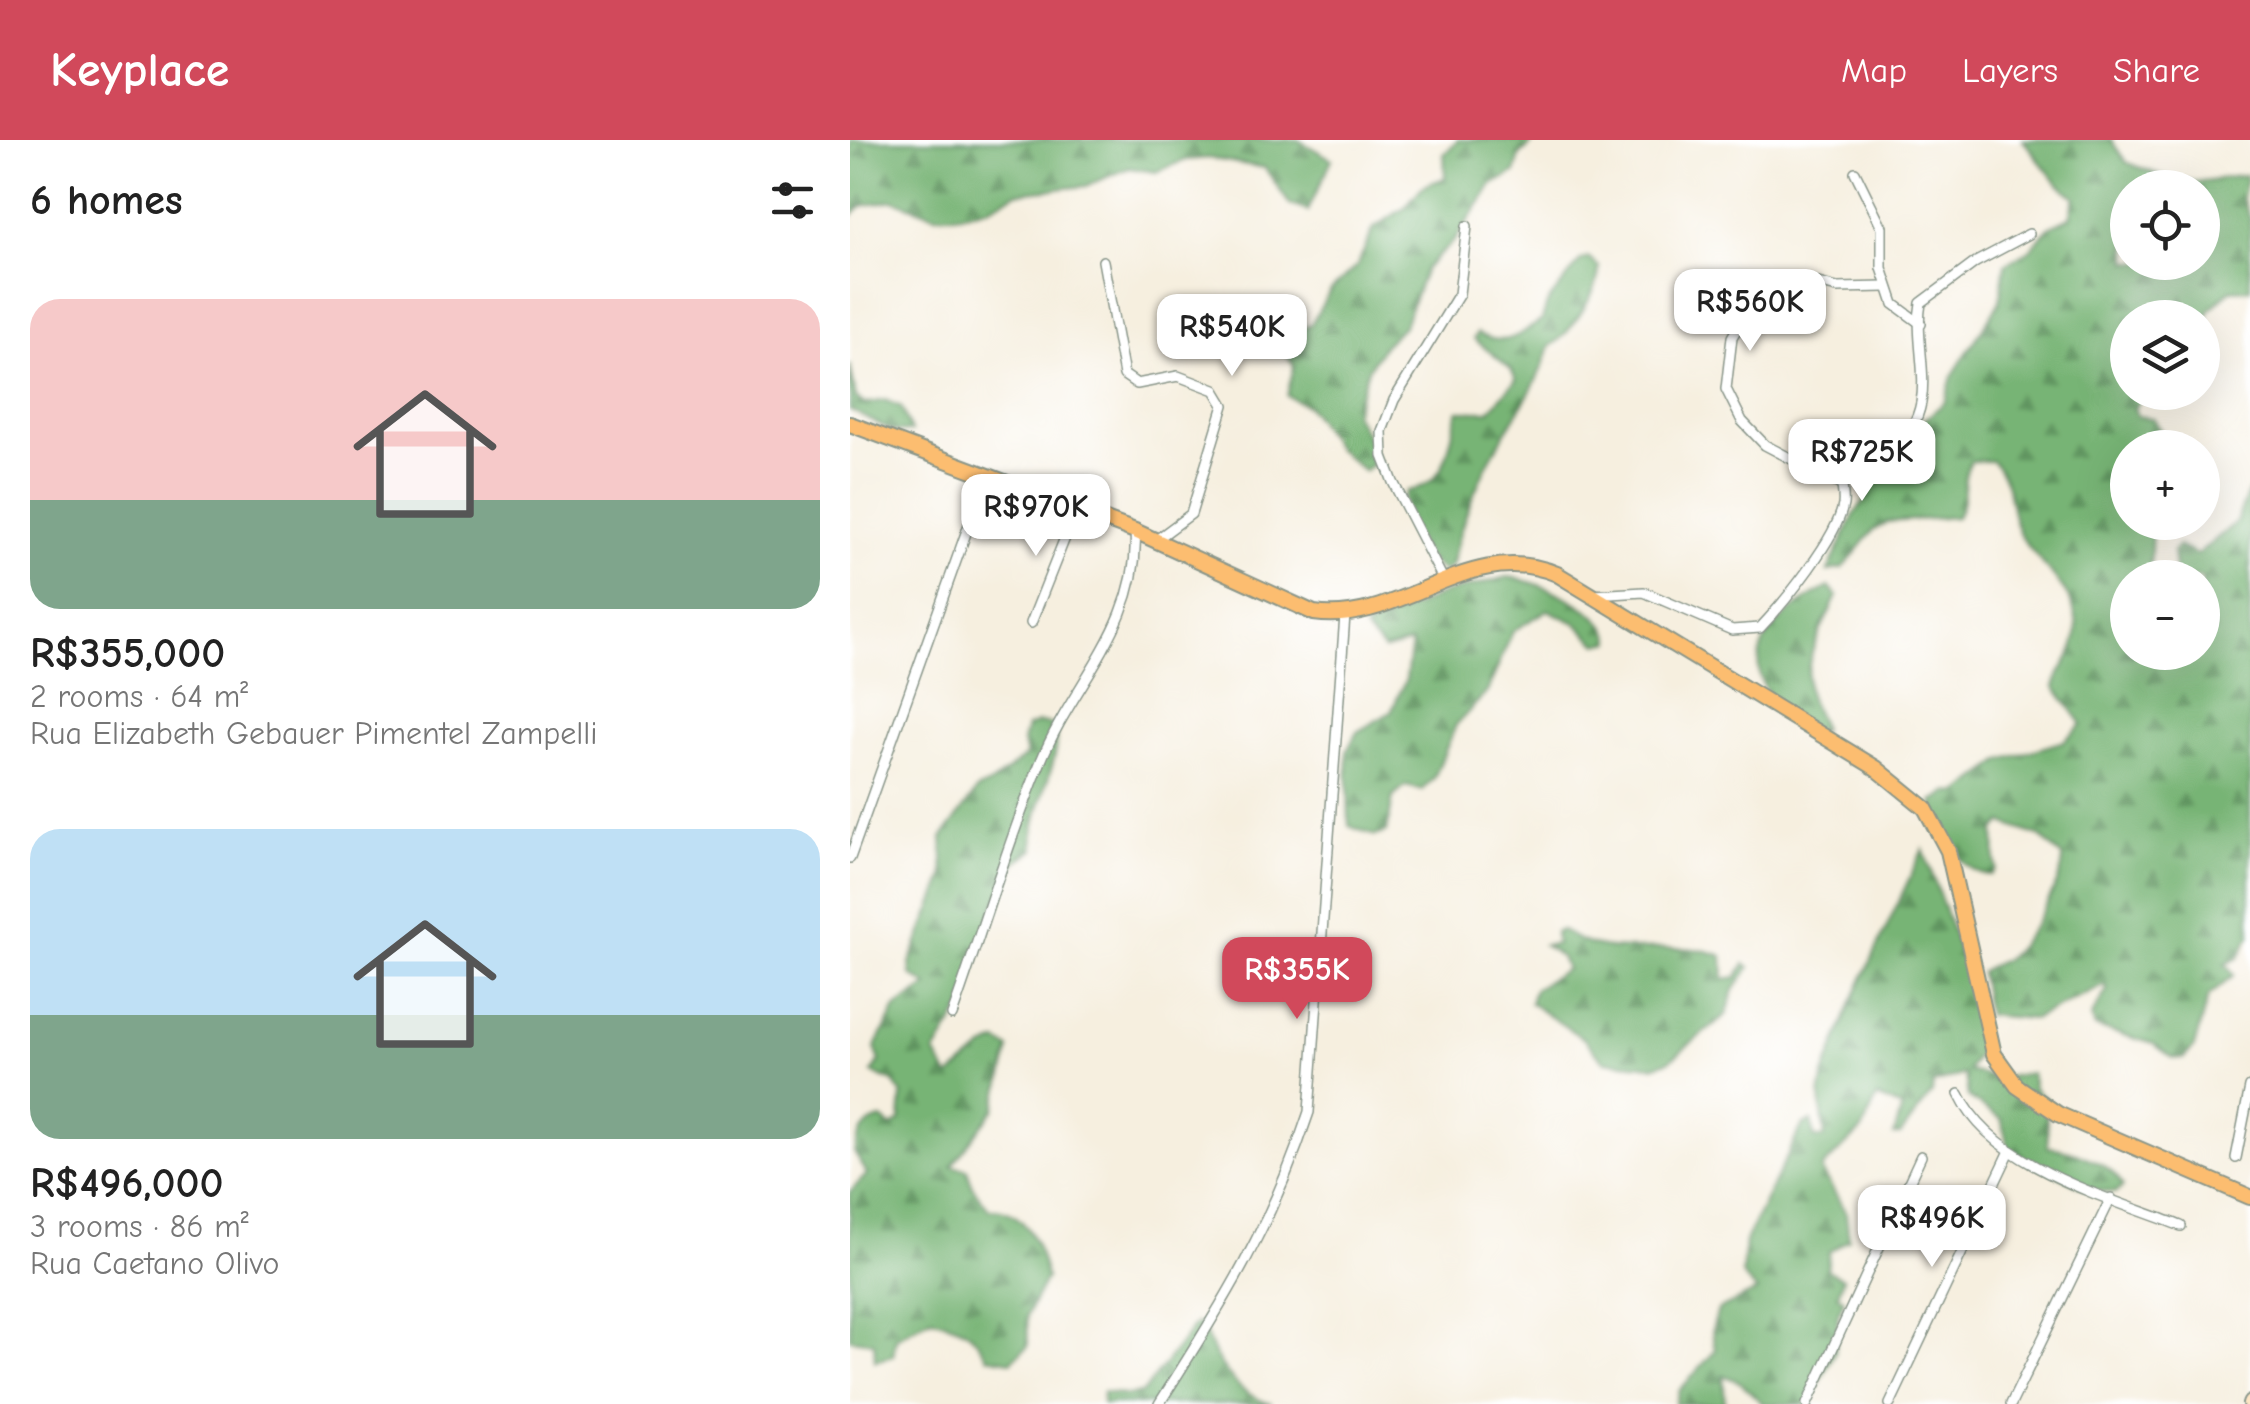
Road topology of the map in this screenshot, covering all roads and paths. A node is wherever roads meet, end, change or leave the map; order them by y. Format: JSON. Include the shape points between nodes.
{"nodes":[{"id":1,"x":1855,"y":172,"type":"dead end"},
{"id":2,"x":1467,"y":226,"type":"dead end"},
{"id":3,"x":2029,"y":234,"type":"dead end"},
{"id":4,"x":1104,"y":260,"type":"dead end"},
{"id":5,"x":1888,"y":286,"type":"junction"},
{"id":6,"x":1920,"y":324,"type":"junction"},
{"id":7,"x":850,"y":424,"type":"edge"},
{"id":8,"x":986,"y":476,"type":"junction"},
{"id":9,"x":1841,"y":485,"type":"junction"},
{"id":10,"x":1076,"y":510,"type":"junction"},
{"id":11,"x":1135,"y":531,"type":"junction"},
{"id":12,"x":1156,"y":540,"type":"junction"},
{"id":13,"x":1444,"y":580,"type":"junction"},
{"id":14,"x":1594,"y":595,"type":"junction"},
{"id":15,"x":1345,"y":614,"type":"junction"},
{"id":16,"x":1032,"y":624,"type":"dead end"},
{"id":17,"x":850,"y":858,"type":"edge"},
{"id":18,"x":952,"y":1015,"type":"dead end"},
{"id":19,"x":2250,"y":1087,"type":"edge"},
{"id":20,"x":1959,"y":1094,"type":"dead end"},
{"id":21,"x":2009,"y":1153,"type":"junction"},
{"id":22,"x":1921,"y":1156,"type":"dead end"},
{"id":23,"x":2236,"y":1158,"type":"dead end"},
{"id":24,"x":2250,"y":1184,"type":"edge"},
{"id":25,"x":2222,"y":1185,"type":"junction"},
{"id":26,"x":2250,"y":1197,"type":"edge"},
{"id":27,"x":2111,"y":1198,"type":"junction"},
{"id":28,"x":2181,"y":1226,"type":"dead end"},
{"id":29,"x":1159,"y":1404,"type":"edge"},
{"id":30,"x":1807,"y":1404,"type":"edge"},
{"id":31,"x":1890,"y":1404,"type":"edge"},
{"id":32,"x":2010,"y":1404,"type":"edge"}],
"edges":[{"from":1,"to":5,"type":"street","via":[[1882,227]]},
{"from":2,"to":13,"type":"street","via":[[1459,294],[1382,431],[1393,482]]},
{"from":3,"to":6,"type":"street","via":[[1928,294]]},
{"from":4,"to":12,"type":"street","via":[[1124,376],[1138,384],[1178,376],[1210,386],[1224,405],[1189,519]]},
{"from":5,"to":6,"type":"street","via":[[1894,304]]},
{"from":5,"to":9,"type":"street","via":[[1836,288],[1799,278],[1778,310],[1745,320],[1732,337],[1726,390],[1742,421],[1776,452]]},
{"from":6,"to":9,"type":"street","via":[[1922,402],[1914,422],[1893,447],[1848,464]]},
{"from":7,"to":8,"type":"main road"},
{"from":8,"to":10,"type":"main road"},
{"from":8,"to":17,"type":"street"},
{"from":9,"to":14,"type":"street","via":[[1841,510],[1809,568],[1760,628],[1732,630],[1644,592]]},
{"from":10,"to":11,"type":"main road"},
{"from":10,"to":16,"type":"street"},
{"from":11,"to":12,"type":"main road"},
{"from":11,"to":18,"type":"street","via":[[1137,564],[1113,634],[1040,762]]},
{"from":12,"to":15,"type":"main road","via":[[1303,609]]},
{"from":13,"to":14,"type":"main road","via":[[1514,562],[1544,568]]},
{"from":13,"to":15,"type":"main road"},
{"from":14,"to":25,"type":"main road","via":[[1909,792],[1948,850],[1994,1054],[2016,1086],[2058,1114]]},
{"from":15,"to":29,"type":"street","via":[[1310,1112],[1246,1266]]},
{"from":19,"to":23,"type":"street"},
{"from":20,"to":21,"type":"street","via":[[1974,1120]]},
{"from":21,"to":27,"type":"street"},
{"from":21,"to":31,"type":"street"},
{"from":22,"to":30,"type":"street"},
{"from":24,"to":25,"type":"main road"},
{"from":25,"to":26,"type":"main road"},
{"from":27,"to":28,"type":"street"},
{"from":27,"to":32,"type":"street"}]}
